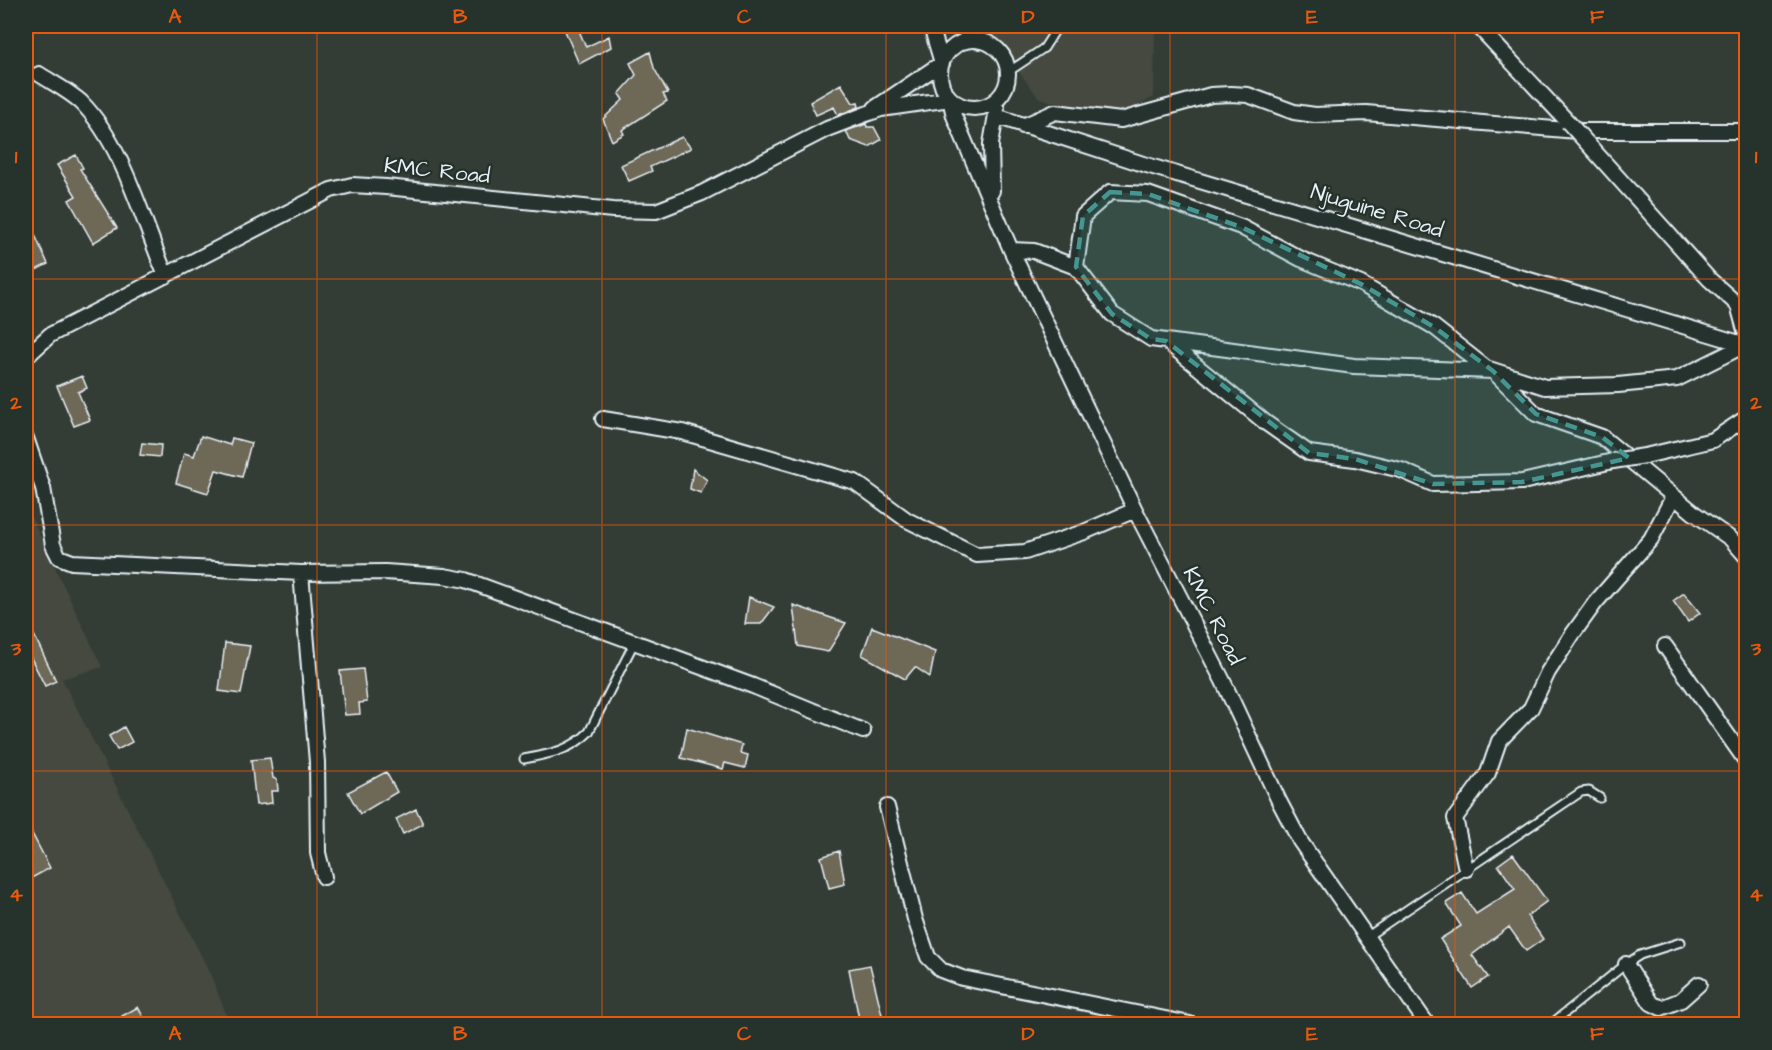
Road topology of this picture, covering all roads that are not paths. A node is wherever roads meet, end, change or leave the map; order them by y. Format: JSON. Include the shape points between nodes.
{"nodes":[{"id":1,"x":931,"y":26,"type":"edge"},
{"id":2,"x":958,"y":26,"type":"edge"},
{"id":3,"x":1058,"y":26,"type":"edge"},
{"id":4,"x":1478,"y":26,"type":"edge"},
{"id":5,"x":980,"y":41,"type":"junction"},
{"id":6,"x":942,"y":63,"type":"junction"},
{"id":7,"x":1008,"y":72,"type":"junction"},
{"id":8,"x":39,"y":74,"type":"dead end"},
{"id":9,"x":1003,"y":92,"type":"junction"},
{"id":10,"x":950,"y":99,"type":"junction"},
{"id":11,"x":866,"y":114,"type":"junction"},
{"id":12,"x":996,"y":116,"type":"junction"},
{"id":13,"x":1023,"y":126,"type":"junction"},
{"id":14,"x":1746,"y":131,"type":"edge"},
{"id":15,"x":995,"y":208,"type":"junction"},
{"id":16,"x":1011,"y":250,"type":"junction"},
{"id":17,"x":1076,"y":267,"type":"junction"},
{"id":18,"x":166,"y":276,"type":"junction"},
{"id":19,"x":1166,"y":341,"type":"junction"},
{"id":20,"x":1746,"y":341,"type":"edge"},
{"id":21,"x":26,"y":357,"type":"edge"},
{"id":22,"x":1493,"y":371,"type":"junction"},
{"id":23,"x":1746,"y":418,"type":"edge"},
{"id":24,"x":603,"y":419,"type":"dead end"},
{"id":25,"x":26,"y":438,"type":"edge"},
{"id":26,"x":1673,"y":497,"type":"junction"},
{"id":27,"x":1135,"y":510,"type":"junction"},
{"id":28,"x":1746,"y":556,"type":"edge"},
{"id":29,"x":301,"y":573,"type":"junction"},
{"id":30,"x":634,"y":643,"type":"junction"},
{"id":31,"x":1665,"y":646,"type":"dead end"},
{"id":32,"x":863,"y":731,"type":"dead end"},
{"id":33,"x":524,"y":759,"type":"dead end"},
{"id":34,"x":1746,"y":761,"type":"edge"},
{"id":35,"x":1600,"y":798,"type":"dead end"},
{"id":36,"x":887,"y":807,"type":"dead end"},
{"id":37,"x":1466,"y":869,"type":"junction"},
{"id":38,"x":324,"y":877,"type":"dead end"},
{"id":39,"x":1365,"y":938,"type":"junction"},
{"id":40,"x":1681,"y":942,"type":"dead end"},
{"id":41,"x":1626,"y":964,"type":"junction"},
{"id":42,"x":1699,"y":984,"type":"dead end"},
{"id":43,"x":1190,"y":1024,"type":"edge"},
{"id":44,"x":1426,"y":1024,"type":"edge"},
{"id":45,"x":1551,"y":1024,"type":"edge"}],
"edges":[{"from":1,"to":6,"type":"street"},
{"from":2,"to":5,"type":"street"},
{"from":3,"to":7,"type":"lane","via":[[1044,48]]},
{"from":4,"to":20,"type":"street","bridge":true,"via":[[1709,279],[1738,305]]},
{"from":5,"to":6,"type":"street","via":[[958,44]]},
{"from":5,"to":7,"type":"street","via":[[999,51]]},
{"from":6,"to":10,"type":"street","via":[[940,80]]},
{"from":6,"to":11,"type":"street","name":"KMC Road"},
{"from":7,"to":9,"type":"street"},
{"from":8,"to":18,"type":"street","via":[[81,102],[106,137]]},
{"from":9,"to":10,"type":"street","via":[[983,108],[960,106]]},
{"from":9,"to":12,"type":"street","name":"KMC Road"},
{"from":10,"to":11,"type":"street","name":"KMC Road"},
{"from":10,"to":15,"type":"street","name":"KMC Road"},
{"from":11,"to":18,"type":"street","name":"KMC Road","via":[[656,211],[352,185],[331,190]]},
{"from":12,"to":13,"type":"street","name":"Njuguine Road"},
{"from":12,"to":15,"type":"street","name":"KMC Road","via":[[990,173]]},
{"from":13,"to":14,"type":"street","via":[[1055,112],[1121,120],[1176,103],[1232,94],[1315,115],[1366,113],[1577,131]]},
{"from":13,"to":20,"type":"street","name":"Njuguine Road"},
{"from":15,"to":16,"type":"street","name":"KMC Road"},
{"from":16,"to":17,"type":"street","via":[[1034,251]]},
{"from":16,"to":27,"type":"street","name":"KMC Road"},
{"from":17,"to":19,"type":"street","via":[[1112,314],[1151,339]]},
{"from":17,"to":22,"type":"street","via":[[1083,216],[1110,192],[1148,194],[1241,227],[1301,259],[1361,284],[1434,327]]},
{"from":18,"to":21,"type":"street","name":"KMC Road","via":[[50,335]]},
{"from":19,"to":22,"type":"street","via":[[1354,366]]},
{"from":19,"to":23,"type":"street","bridge":true,"via":[[1309,453],[1401,470],[1433,484],[1522,482],[1713,440]]},
{"from":20,"to":22,"type":"street","via":[[1677,379],[1653,382],[1545,387]]},
{"from":22,"to":26,"type":"street","via":[[1536,414],[1602,437]]},
{"from":24,"to":27,"type":"street","via":[[682,432],[855,482],[907,520],[977,555],[1025,552]]},
{"from":25,"to":29,"type":"street","via":[[44,488],[53,545],[59,557],[72,562]]},
{"from":26,"to":28,"type":"street","via":[[1731,539]]},
{"from":26,"to":37,"type":"street","via":[[1650,539],[1572,635],[1531,708],[1499,741],[1488,773],[1455,818]]},
{"from":27,"to":39,"type":"street","name":"KMC Road","via":[[1300,841]]},
{"from":29,"to":30,"type":"street","via":[[385,572],[466,580]]},
{"from":29,"to":38,"type":"street","via":[[317,762],[318,853]]},
{"from":30,"to":32,"type":"street"},
{"from":30,"to":33,"type":"lane","via":[[588,732],[579,742],[564,750]]},
{"from":31,"to":34,"type":"street"},
{"from":35,"to":37,"type":"lane","via":[[1589,791],[1581,792]]},
{"from":36,"to":43,"type":"street","via":[[915,919],[928,957],[941,970],[970,980]]},
{"from":37,"to":39,"type":"lane"},
{"from":39,"to":44,"type":"street","name":"KMC Road"},
{"from":40,"to":41,"type":"lane","via":[[1640,955]]},
{"from":41,"to":42,"type":"street","via":[[1651,1003],[1661,1008],[1681,1000]]},
{"from":41,"to":45,"type":"lane"}]}
